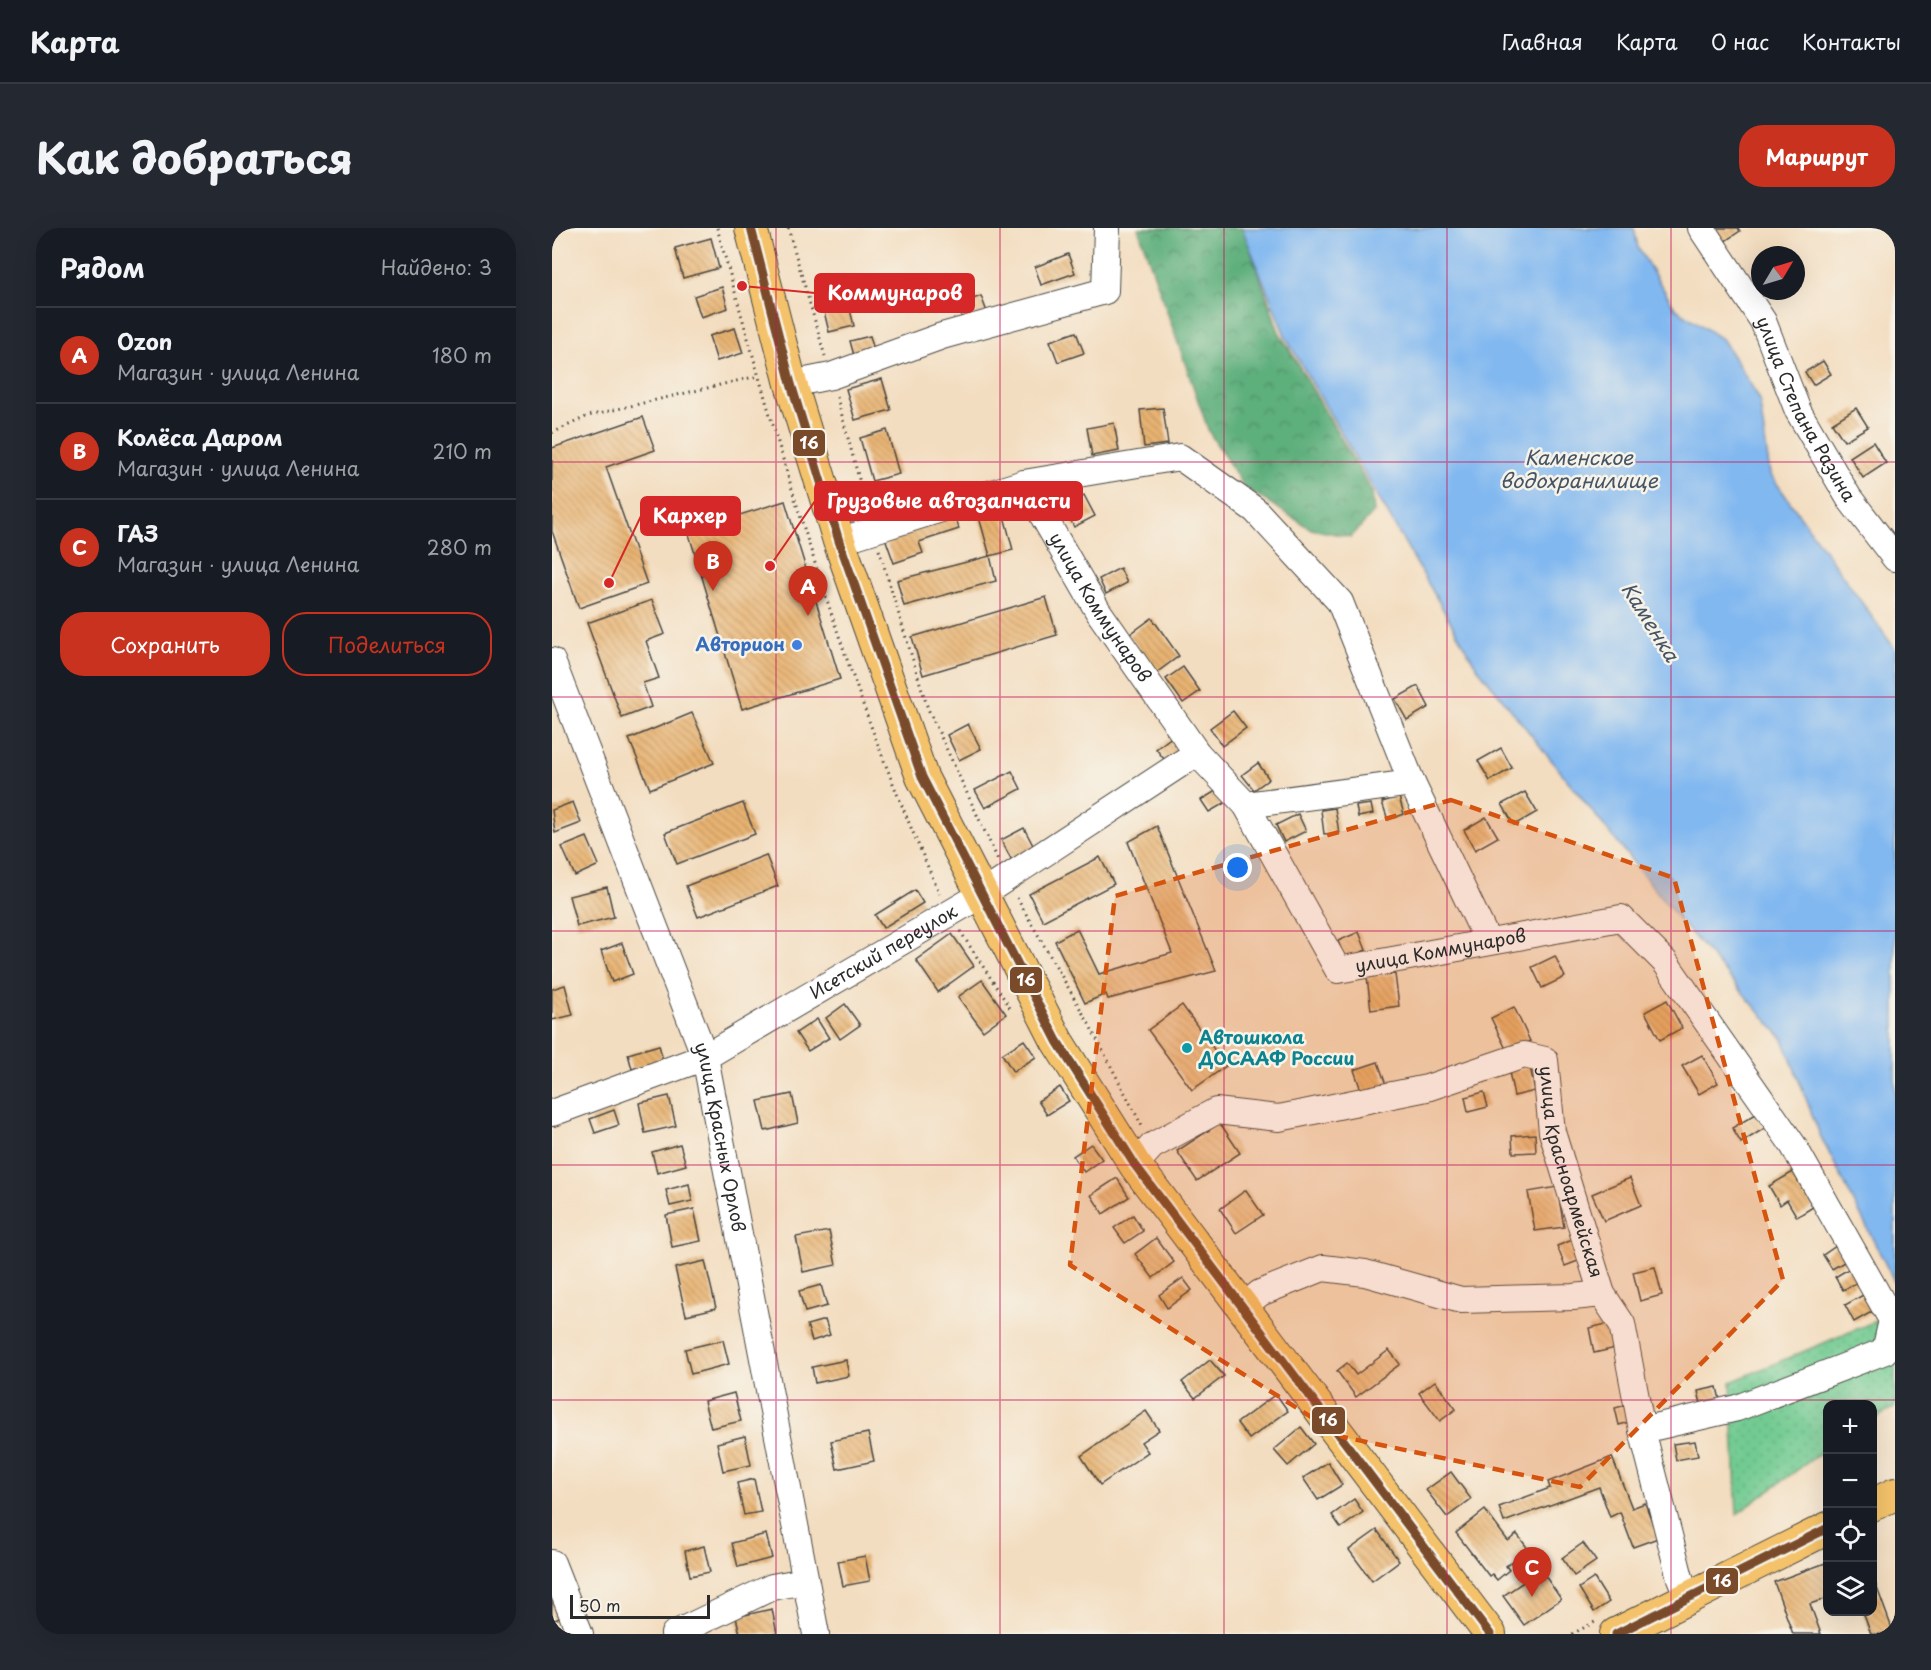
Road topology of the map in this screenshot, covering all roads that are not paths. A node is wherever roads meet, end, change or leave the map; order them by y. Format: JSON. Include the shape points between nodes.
{"nodes":[{"id":1,"x":751,"y":228,"type":"edge"},
{"id":2,"x":1107,"y":228,"type":"edge"},
{"id":3,"x":1701,"y":228,"type":"edge"},
{"id":4,"x":791,"y":384,"type":"junction"},
{"id":5,"x":1024,"y":483,"type":"junction"},
{"id":6,"x":839,"y":541,"type":"junction"},
{"id":7,"x":1895,"y":558,"type":"edge"},
{"id":8,"x":552,"y":661,"type":"edge"},
{"id":9,"x":1197,"y":753,"type":"junction"},
{"id":10,"x":1412,"y":783,"type":"junction"},
{"id":11,"x":1246,"y":805,"type":"junction"},
{"id":12,"x":981,"y":895,"type":"junction"},
{"id":13,"x":1488,"y":942,"type":"junction"},
{"id":14,"x":705,"y":1057,"type":"junction"},
{"id":15,"x":552,"y":1113,"type":"edge"},
{"id":16,"x":1144,"y":1156,"type":"junction"},
{"id":17,"x":1602,"y":1293,"type":"junction"},
{"id":18,"x":1242,"y":1308,"type":"junction"},
{"id":19,"x":1642,"y":1430,"type":"junction"},
{"id":20,"x":1895,"y":1494,"type":"edge"},
{"id":21,"x":1877,"y":1503,"type":"edge"},
{"id":22,"x":1823,"y":1530,"type":"edge"},
{"id":23,"x":552,"y":1563,"type":"edge"},
{"id":24,"x":805,"y":1581,"type":"junction"},
{"id":25,"x":1688,"y":1597,"type":"junction"},
{"id":26,"x":580,"y":1634,"type":"edge"},
{"id":27,"x":674,"y":1634,"type":"edge"},
{"id":28,"x":816,"y":1634,"type":"edge"},
{"id":29,"x":1490,"y":1634,"type":"edge"},
{"id":30,"x":1616,"y":1634,"type":"edge"}],
"edges":[{"from":1,"to":4,"type":"main road"},
{"from":2,"to":4,"type":"street","via":[[1105,291],[942,336],[831,376]]},
{"from":3,"to":7,"type":"street","name":"улица Степана Разина","via":[[1763,321],[1798,411],[1849,498]]},
{"from":4,"to":6,"type":"main road"},
{"from":5,"to":6,"type":"street"},
{"from":5,"to":9,"type":"street","name":"улица Коммунаров","via":[[1098,611]]},
{"from":5,"to":10,"type":"street","via":[[1180,457],[1255,510],[1340,602]]},
{"from":6,"to":12,"type":"main road","via":[[922,777]]},
{"from":8,"to":14,"type":"street","name":"улица Красных Орлов"},
{"from":9,"to":11,"type":"street","name":"улица Коммунаров"},
{"from":9,"to":12,"type":"street","name":"Исетский переулок"},
{"from":10,"to":11,"type":"street"},
{"from":10,"to":13,"type":"street"},
{"from":11,"to":13,"type":"street","name":"улица Коммунаров","via":[[1338,970]]},
{"from":12,"to":14,"type":"street","name":"Исетский переулок"},
{"from":12,"to":16,"type":"main road","via":[[1057,1041]]},
{"from":13,"to":19,"type":"street","name":"улица Коммунаров","via":[[1621,918],[1665,962],[1793,1145],[1892,1320],[1885,1351],[1737,1408]]},
{"from":14,"to":15,"type":"street","name":"Исетский переулок"},
{"from":14,"to":24,"type":"street","name":"улица Красных Орлов"},
{"from":16,"to":17,"type":"street","name":"улица Красноармейская","via":[[1216,1111],[1279,1118],[1427,1088],[1524,1055],[1545,1060],[1552,1132]]},
{"from":16,"to":18,"type":"main road"},
{"from":17,"to":18,"type":"street","via":[[1461,1300],[1365,1273],[1323,1268],[1260,1293]]},
{"from":17,"to":19,"type":"street","name":"улица Красноармейская","via":[[1622,1324]]},
{"from":18,"to":29,"type":"main road"},
{"from":19,"to":25,"type":"street","name":"улица Красноармейская"},
{"from":20,"to":21,"type":"main road"},
{"from":22,"to":25,"type":"main road"},
{"from":23,"to":26,"type":"street"},
{"from":24,"to":27,"type":"street","via":[[772,1587]]},
{"from":24,"to":28,"type":"street","name":"улица Красных Орлов"},
{"from":25,"to":30,"type":"main road"}]}
